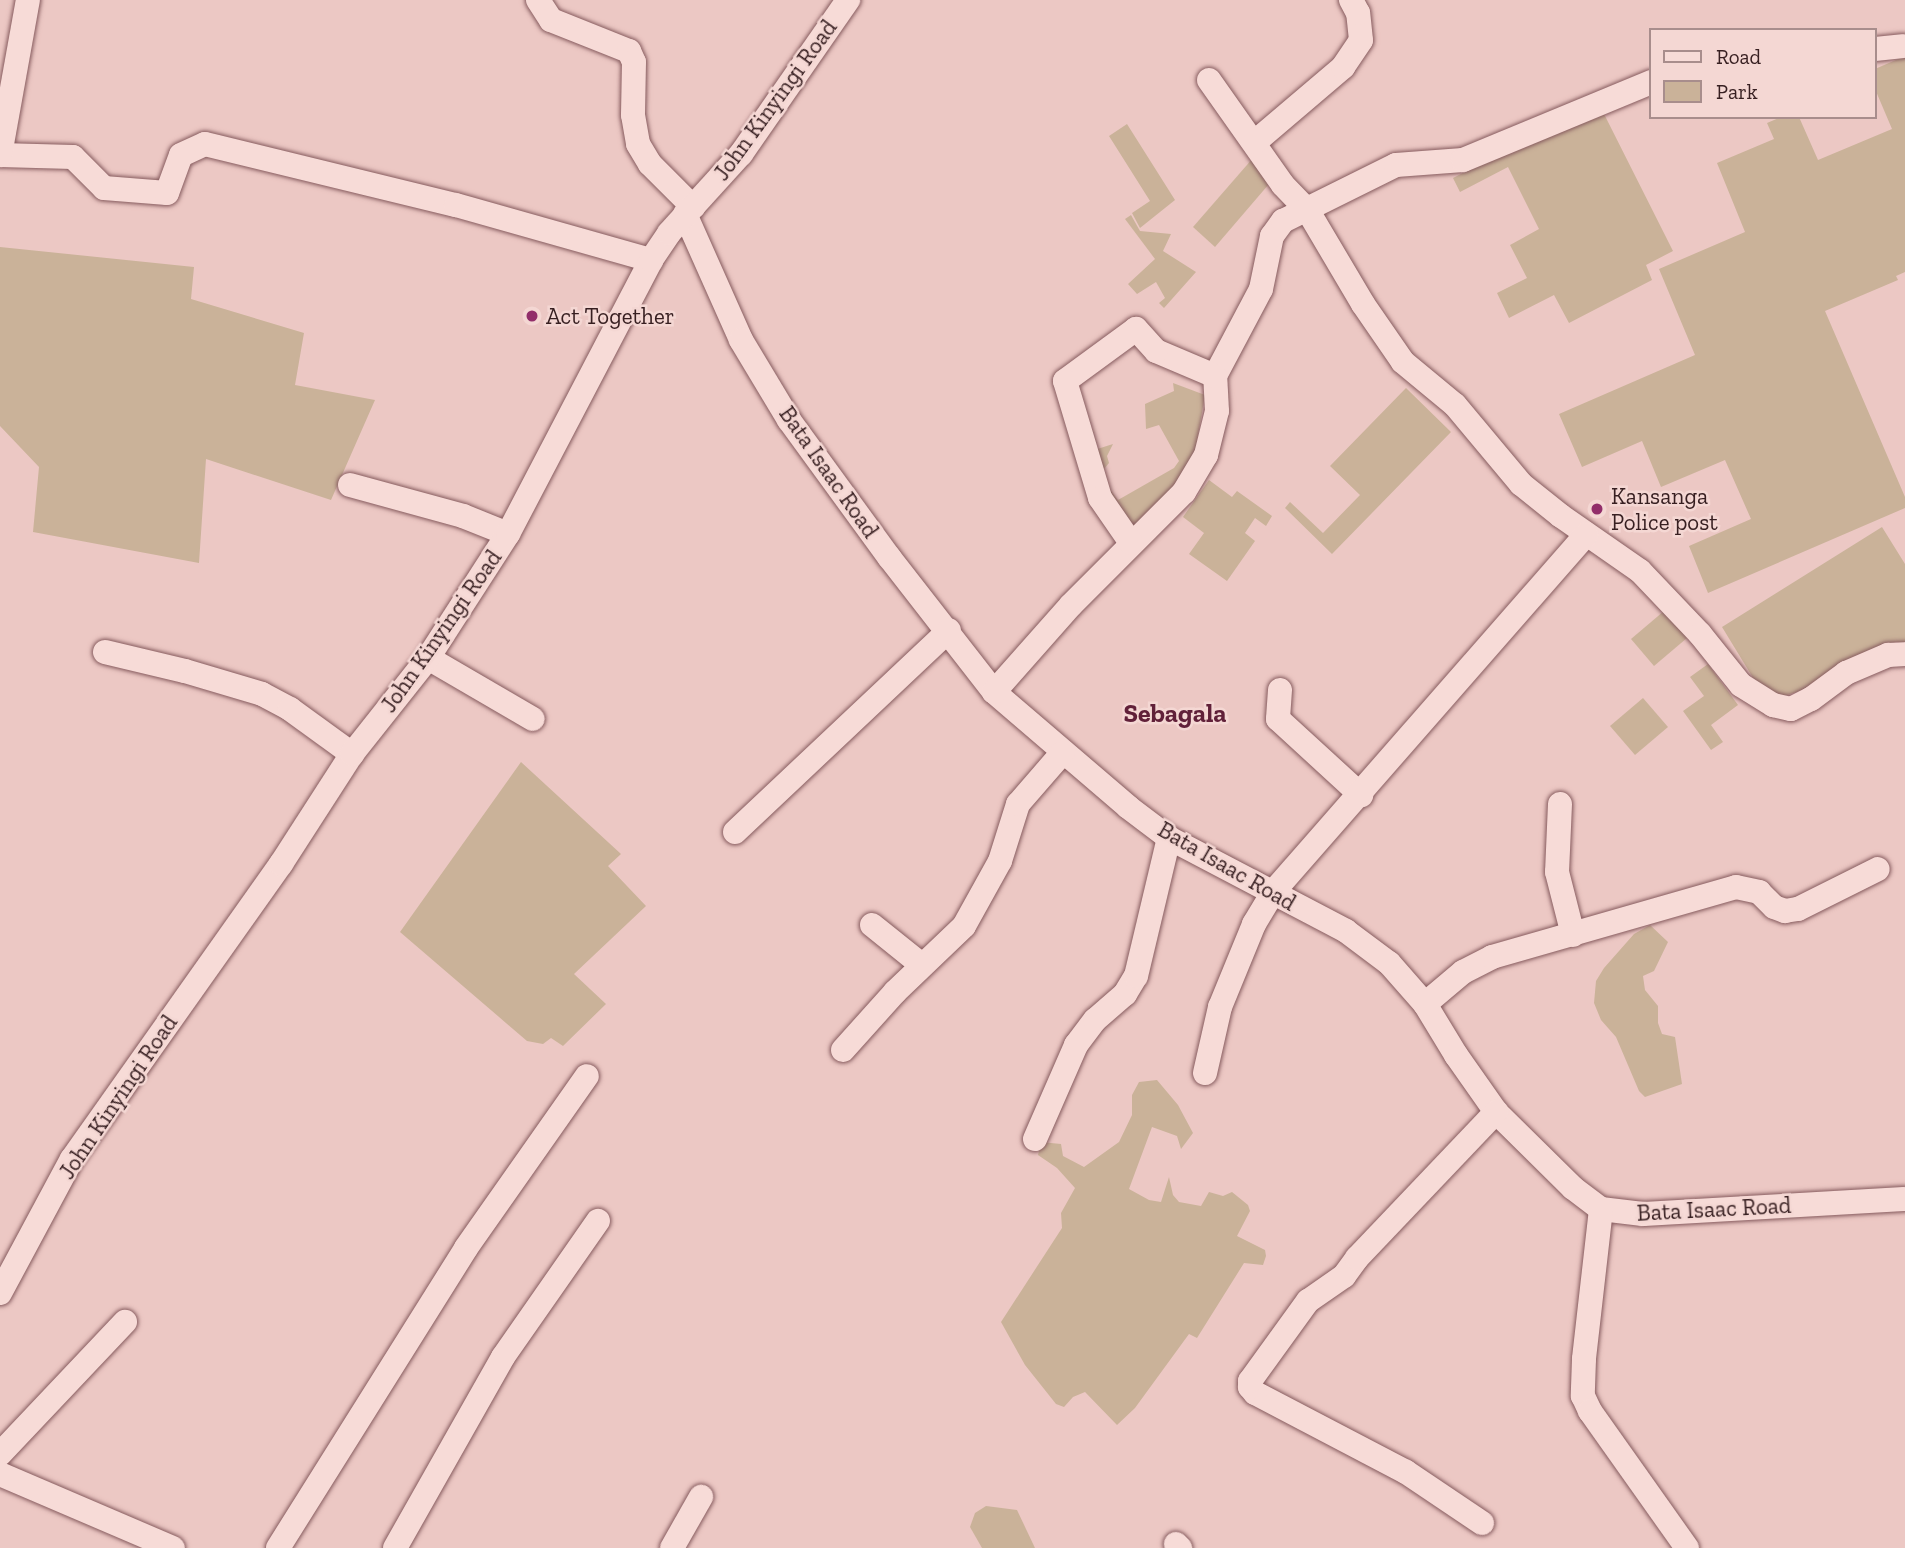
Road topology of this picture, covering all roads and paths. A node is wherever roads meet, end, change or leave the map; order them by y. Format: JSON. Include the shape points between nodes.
{"nodes":[{"id":1,"x":28,"y":0,"type":"edge"},
{"id":2,"x":538,"y":0,"type":"edge"},
{"id":3,"x":1351,"y":0,"type":"edge"},
{"id":4,"x":843,"y":2,"type":"edge"},
{"id":5,"x":1903,"y":46,"type":"dead end"},
{"id":6,"x":1877,"y":49,"type":"edge"},
{"id":7,"x":1209,"y":80,"type":"dead end"},
{"id":8,"x":1650,"y":82,"type":"edge"},
{"id":9,"x":1255,"y":142,"type":"junction"},
{"id":10,"x":0,"y":155,"type":"edge"},
{"id":11,"x":689,"y":210,"type":"junction"},
{"id":12,"x":1308,"y":211,"type":"junction"},
{"id":13,"x":651,"y":260,"type":"junction"},
{"id":14,"x":1215,"y":376,"type":"junction"},
{"id":15,"x":350,"y":485,"type":"dead end"},
{"id":16,"x":508,"y":534,"type":"junction"},
{"id":17,"x":1586,"y":534,"type":"junction"},
{"id":18,"x":1131,"y":543,"type":"junction"},
{"id":19,"x":948,"y":630,"type":"junction"},
{"id":20,"x":105,"y":652,"type":"dead end"},
{"id":21,"x":1905,"y":653,"type":"edge"},
{"id":22,"x":428,"y":658,"type":"junction"},
{"id":23,"x":1280,"y":690,"type":"dead end"},
{"id":24,"x":994,"y":692,"type":"junction"},
{"id":25,"x":533,"y":719,"type":"dead end"},
{"id":26,"x":1063,"y":752,"type":"junction"},
{"id":27,"x":352,"y":754,"type":"junction"},
{"id":28,"x":1361,"y":795,"type":"junction"},
{"id":29,"x":1560,"y":804,"type":"dead end"},
{"id":30,"x":735,"y":832,"type":"dead end"},
{"id":31,"x":1170,"y":838,"type":"junction"},
{"id":32,"x":1878,"y":869,"type":"dead end"},
{"id":33,"x":1274,"y":891,"type":"junction"},
{"id":34,"x":872,"y":925,"type":"dead end"},
{"id":35,"x":1573,"y":935,"type":"junction"},
{"id":36,"x":922,"y":965,"type":"junction"},
{"id":37,"x":1425,"y":1004,"type":"junction"},
{"id":38,"x":843,"y":1050,"type":"dead end"},
{"id":39,"x":1205,"y":1073,"type":"dead end"},
{"id":40,"x":587,"y":1076,"type":"dead end"},
{"id":41,"x":1496,"y":1112,"type":"junction"},
{"id":42,"x":1035,"y":1139,"type":"dead end"},
{"id":43,"x":1905,"y":1199,"type":"edge"},
{"id":44,"x":1601,"y":1209,"type":"junction"},
{"id":45,"x":598,"y":1221,"type":"dead end"},
{"id":46,"x":0,"y":1293,"type":"edge"},
{"id":47,"x":125,"y":1322,"type":"dead end"},
{"id":48,"x":0,"y":1454,"type":"edge"},
{"id":49,"x":0,"y":1474,"type":"edge"},
{"id":50,"x":701,"y":1497,"type":"dead end"},
{"id":51,"x":1482,"y":1523,"type":"dead end"},
{"id":52,"x":173,"y":1548,"type":"edge"},
{"id":53,"x":278,"y":1548,"type":"edge"},
{"id":54,"x":395,"y":1548,"type":"edge"},
{"id":55,"x":671,"y":1548,"type":"edge"},
{"id":56,"x":1687,"y":1548,"type":"edge"}],
"edges":[{"from":1,"to":10,"type":"street"},
{"from":2,"to":11,"type":"street","via":[[551,20],[628,51],[634,62],[633,115],[638,144]]},
{"from":3,"to":9,"type":"street","via":[[1358,13],[1360,40],[1343,67]]},
{"from":4,"to":11,"type":"street","name":"John Kinyingi Road","via":[[741,154]]},
{"from":5,"to":6,"type":"street"},
{"from":7,"to":9,"type":"street"},
{"from":8,"to":12,"type":"street","via":[[1464,160],[1396,165]]},
{"from":9,"to":12,"type":"street","via":[[1283,185]]},
{"from":10,"to":13,"type":"street","via":[[73,157],[104,188],[167,193],[181,155],[205,144],[456,205]]},
{"from":11,"to":13,"type":"street","name":"John Kinyingi Road"},
{"from":11,"to":19,"type":"street","name":"Bata Isaac Road","via":[[741,340],[789,420]]},
{"from":12,"to":14,"type":"street","via":[[1283,221],[1272,236],[1261,289]]},
{"from":12,"to":17,"type":"street","via":[[1404,362],[1455,405],[1521,484]]},
{"from":13,"to":16,"type":"street","name":"John Kinyingi Road"},
{"from":14,"to":18,"type":"street","via":[[1217,411],[1196,476]]},
{"from":14,"to":18,"type":"street","via":[[1156,351],[1136,329],[1065,381],[1100,498]]},
{"from":15,"to":16,"type":"street","via":[[463,516]]},
{"from":16,"to":22,"type":"street","name":"John Kinyingi Road"},
{"from":17,"to":21,"type":"street","via":[[1640,571],[1690,622],[1741,685],[1773,705],[1791,709],[1846,673],[1888,654]]},
{"from":17,"to":28,"type":"street"},
{"from":18,"to":24,"type":"street"},
{"from":19,"to":24,"type":"street","name":"Bata Isaac Road"},
{"from":19,"to":30,"type":"street"},
{"from":20,"to":27,"type":"street","via":[[262,694]]},
{"from":22,"to":25,"type":"street"},
{"from":22,"to":27,"type":"street","name":"John Kinyingi Road"},
{"from":23,"to":28,"type":"street","via":[[1278,719]]},
{"from":24,"to":26,"type":"street","name":"Bata Isaac Road"},
{"from":26,"to":31,"type":"street","name":"Bata Isaac Road"},
{"from":26,"to":36,"type":"street","via":[[1018,804],[1000,861],[964,926]]},
{"from":27,"to":46,"type":"street","name":"John Kinyingi Road","via":[[281,864],[72,1159]]},
{"from":28,"to":33,"type":"street"},
{"from":29,"to":35,"type":"street","via":[[1557,872]]},
{"from":31,"to":33,"type":"street","name":"Bata Isaac Road"},
{"from":31,"to":42,"type":"street","via":[[1136,976],[1125,994],[1095,1020],[1076,1045]]},
{"from":32,"to":35,"type":"street","via":[[1798,909],[1785,911],[1759,892],[1736,887]]},
{"from":33,"to":37,"type":"street","name":"Bata Isaac Road","via":[[1370,946]]},
{"from":33,"to":39,"type":"street","via":[[1254,924],[1220,1007]]},
{"from":34,"to":36,"type":"street"},
{"from":35,"to":37,"type":"street","via":[[1492,957],[1462,972]]},
{"from":36,"to":38,"type":"street"},
{"from":37,"to":41,"type":"street","name":"Bata Isaac Road"},
{"from":40,"to":53,"type":"street","via":[[459,1258]]},
{"from":41,"to":44,"type":"street","name":"Bata Isaac Road","via":[[1573,1188]]},
{"from":41,"to":51,"type":"street","via":[[1344,1276],[1308,1301],[1250,1381],[1255,1393],[1406,1472]]},
{"from":43,"to":44,"type":"street","name":"Bata Isaac Road","via":[[1643,1214]]},
{"from":44,"to":56,"type":"street","via":[[1583,1396]]},
{"from":45,"to":54,"type":"street","via":[[503,1357]]},
{"from":47,"to":48,"type":"street"},
{"from":49,"to":52,"type":"street"},
{"from":50,"to":55,"type":"street"}]}
